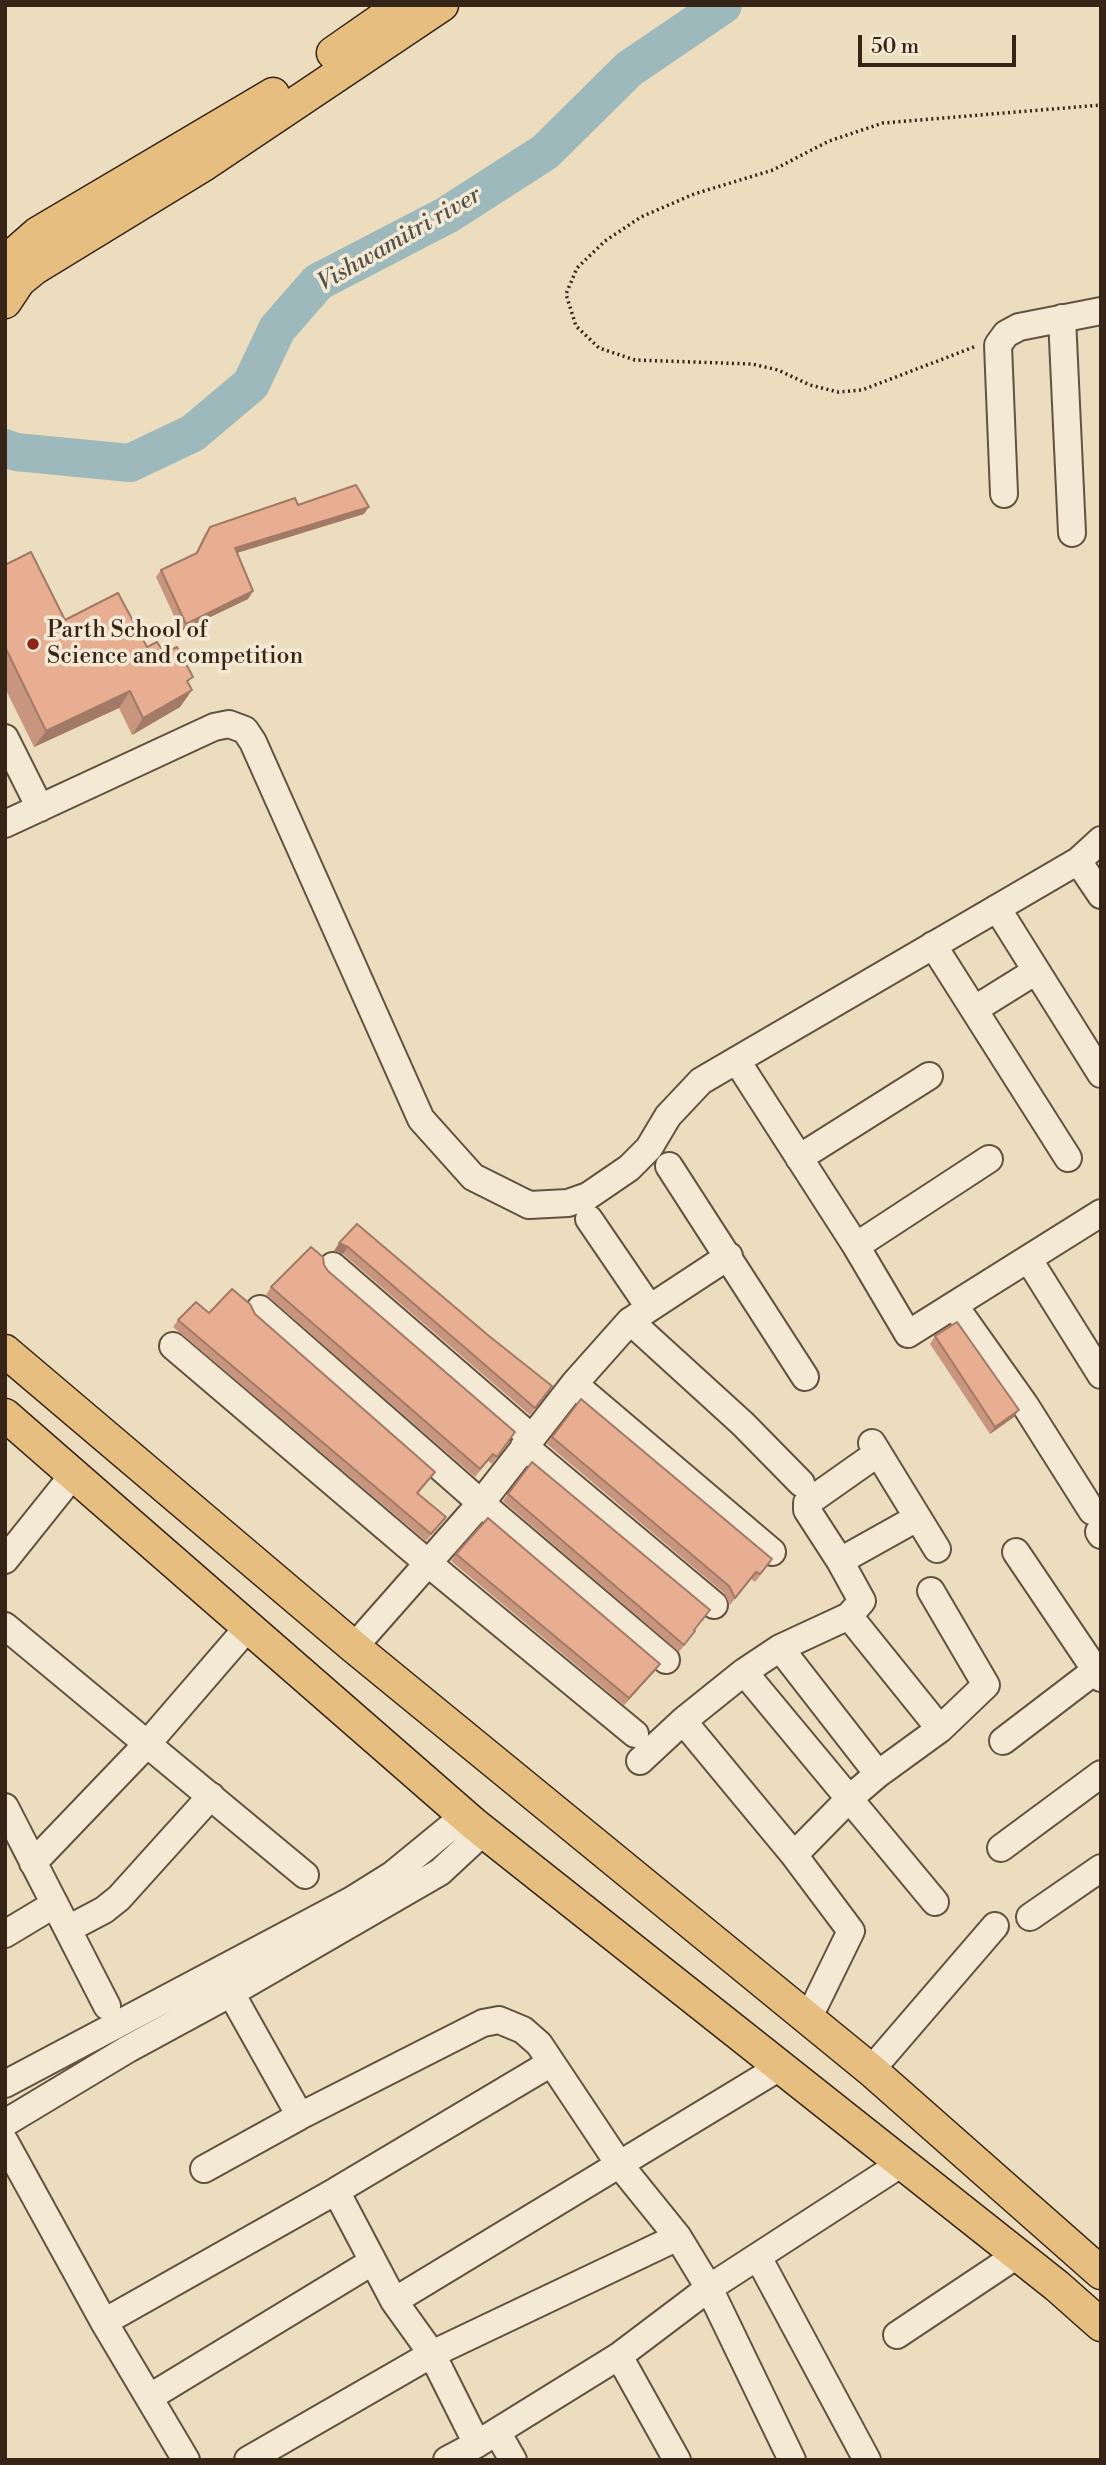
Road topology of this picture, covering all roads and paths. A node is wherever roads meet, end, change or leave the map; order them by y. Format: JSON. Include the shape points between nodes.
{"nodes":[{"id":1,"x":402,"y":5,"type":"edge"},
{"id":2,"x":442,"y":5,"type":"edge"},
{"id":3,"x":1101,"y":105,"type":"edge"},
{"id":4,"x":5,"y":262,"type":"edge"},
{"id":5,"x":5,"y":302,"type":"edge"},
{"id":6,"x":1101,"y":311,"type":"edge"},
{"id":7,"x":1062,"y":318,"type":"junction"},
{"id":8,"x":1006,"y":334,"type":"junction"},
{"id":9,"x":1004,"y":494,"type":"dead end"},
{"id":10,"x":1072,"y":533,"type":"dead end"},
{"id":11,"x":5,"y":738,"type":"edge"},
{"id":12,"x":40,"y":808,"type":"junction"},
{"id":13,"x":5,"y":824,"type":"edge"},
{"id":14,"x":1101,"y":840,"type":"edge"},
{"id":15,"x":1078,"y":860,"type":"junction"},
{"id":16,"x":1101,"y":895,"type":"edge"},
{"id":17,"x":996,"y":908,"type":"junction"},
{"id":18,"x":933,"y":945,"type":"junction"},
{"id":19,"x":1036,"y":971,"type":"junction"},
{"id":20,"x":975,"y":1009,"type":"junction"},
{"id":21,"x":737,"y":1060,"type":"junction"},
{"id":22,"x":1101,"y":1074,"type":"edge"},
{"id":23,"x":929,"y":1076,"type":"dead end"},
{"id":24,"x":799,"y":1158,"type":"junction"},
{"id":25,"x":1068,"y":1158,"type":"dead end"},
{"id":26,"x":989,"y":1159,"type":"dead end"},
{"id":27,"x":669,"y":1166,"type":"dead end"},
{"id":28,"x":589,"y":1219,"type":"dead end"},
{"id":29,"x":1098,"y":1221,"type":"edge"},
{"id":30,"x":856,"y":1246,"type":"junction"},
{"id":31,"x":729,"y":1256,"type":"junction"},
{"id":32,"x":1029,"y":1260,"type":"junction"},
{"id":33,"x":332,"y":1266,"type":"dead end"},
{"id":34,"x":954,"y":1305,"type":"junction"},
{"id":35,"x":260,"y":1309,"type":"dead end"},
{"id":36,"x":640,"y":1314,"type":"junction"},
{"id":37,"x":173,"y":1346,"type":"dead end"},
{"id":38,"x":5,"y":1351,"type":"edge"},
{"id":39,"x":1101,"y":1375,"type":"edge"},
{"id":40,"x":805,"y":1377,"type":"dead end"},
{"id":41,"x":574,"y":1384,"type":"junction"},
{"id":42,"x":5,"y":1416,"type":"edge"},
{"id":43,"x":527,"y":1442,"type":"junction"},
{"id":44,"x":73,"y":1475,"type":"junction"},
{"id":45,"x":801,"y":1483,"type":"dead end"},
{"id":46,"x":481,"y":1503,"type":"junction"},
{"id":47,"x":918,"y":1518,"type":"junction"},
{"id":48,"x":1097,"y":1526,"type":"edge"},
{"id":49,"x":937,"y":1549,"type":"dead end"},
{"id":50,"x":772,"y":1552,"type":"dead end"},
{"id":51,"x":1016,"y":1552,"type":"dead end"},
{"id":52,"x":5,"y":1560,"type":"edge"},
{"id":53,"x":840,"y":1561,"type":"junction"},
{"id":54,"x":429,"y":1564,"type":"junction"},
{"id":55,"x":931,"y":1591,"type":"dead end"},
{"id":56,"x":714,"y":1605,"type":"dead end"},
{"id":57,"x":849,"y":1616,"type":"junction"},
{"id":58,"x":5,"y":1626,"type":"edge"},
{"id":59,"x":249,"y":1626,"type":"junction"},
{"id":60,"x":354,"y":1647,"type":"junction"},
{"id":61,"x":780,"y":1648,"type":"junction"},
{"id":62,"x":666,"y":1660,"type":"dead end"},
{"id":63,"x":744,"y":1672,"type":"junction"},
{"id":64,"x":1098,"y":1674,"type":"edge"},
{"id":65,"x":683,"y":1721,"type":"junction"},
{"id":66,"x":940,"y":1729,"type":"junction"},
{"id":67,"x":635,"y":1734,"type":"dead end"},
{"id":68,"x":1003,"y":1741,"type":"dead end"},
{"id":69,"x":148,"y":1743,"type":"junction"},
{"id":70,"x":640,"y":1761,"type":"dead end"},
{"id":71,"x":878,"y":1774,"type":"junction"},
{"id":72,"x":1101,"y":1774,"type":"edge"},
{"id":73,"x":211,"y":1796,"type":"junction"},
{"id":74,"x":850,"y":1798,"type":"junction"},
{"id":75,"x":5,"y":1807,"type":"edge"},
{"id":76,"x":474,"y":1824,"type":"junction"},
{"id":77,"x":1002,"y":1848,"type":"dead end"},
{"id":78,"x":794,"y":1855,"type":"junction"},
{"id":79,"x":33,"y":1863,"type":"junction"},
{"id":80,"x":1101,"y":1868,"type":"edge"},
{"id":81,"x":305,"y":1875,"type":"dead end"},
{"id":82,"x":935,"y":1902,"type":"dead end"},
{"id":83,"x":55,"y":1904,"type":"junction"},
{"id":84,"x":1030,"y":1917,"type":"dead end"},
{"id":85,"x":995,"y":1926,"type":"dead end"},
{"id":86,"x":68,"y":1929,"type":"junction"},
{"id":87,"x":5,"y":1934,"type":"edge"},
{"id":88,"x":231,"y":1993,"type":"junction"},
{"id":89,"x":107,"y":2006,"type":"dead end"},
{"id":90,"x":808,"y":2019,"type":"junction"},
{"id":91,"x":551,"y":2063,"type":"junction"},
{"id":92,"x":780,"y":2067,"type":"junction"},
{"id":93,"x":871,"y":2070,"type":"junction"},
{"id":94,"x":5,"y":2084,"type":"edge"},
{"id":95,"x":300,"y":2116,"type":"junction"},
{"id":96,"x":5,"y":2123,"type":"edge"},
{"id":97,"x":5,"y":2143,"type":"edge"},
{"id":98,"x":619,"y":2164,"type":"junction"},
{"id":99,"x":902,"y":2164,"type":"junction"},
{"id":100,"x":204,"y":2169,"type":"dead end"},
{"id":101,"x":336,"y":2191,"type":"junction"},
{"id":102,"x":678,"y":2238,"type":"junction"},
{"id":103,"x":1017,"y":2255,"type":"junction"},
{"id":104,"x":758,"y":2257,"type":"junction"},
{"id":105,"x":372,"y":2262,"type":"junction"},
{"id":106,"x":1101,"y":2273,"type":"edge"},
{"id":107,"x":709,"y":2288,"type":"junction"},
{"id":108,"x":394,"y":2301,"type":"junction"},
{"id":109,"x":104,"y":2322,"type":"junction"},
{"id":110,"x":1101,"y":2325,"type":"edge"},
{"id":111,"x":897,"y":2335,"type":"dead end"},
{"id":112,"x":432,"y":2354,"type":"junction"},
{"id":113,"x":619,"y":2356,"type":"junction"},
{"id":114,"x":150,"y":2397,"type":"junction"},
{"id":115,"x":487,"y":2438,"type":"junction"},
{"id":116,"x":186,"y":2460,"type":"edge"},
{"id":117,"x":248,"y":2460,"type":"edge"},
{"id":118,"x":447,"y":2460,"type":"edge"},
{"id":119,"x":513,"y":2460,"type":"edge"},
{"id":120,"x":677,"y":2460,"type":"edge"},
{"id":121,"x":792,"y":2460,"type":"edge"},
{"id":122,"x":867,"y":2460,"type":"edge"}],
"edges":[{"from":1,"to":4,"type":"main road","via":[[255,106],[38,233]]},
{"from":2,"to":5,"type":"main road","via":[[205,164],[35,268]]},
{"from":3,"to":8,"type":"path","via":[[883,124],[829,141],[773,170],[694,194],[641,217],[577,268],[566,294],[576,326],[599,348],[635,360],[751,364],[838,392],[862,390]]},
{"from":6,"to":7,"type":"street"},
{"from":7,"to":8,"type":"street"},
{"from":7,"to":10,"type":"street"},
{"from":8,"to":9,"type":"street","via":[[998,345]]},
{"from":11,"to":12,"type":"street"},
{"from":12,"to":13,"type":"street"},
{"from":12,"to":21,"type":"street","via":[[214,727],[229,724],[245,730],[421,1119],[473,1177],[529,1205],[578,1200],[629,1168],[701,1081]]},
{"from":14,"to":15,"type":"street"},
{"from":15,"to":16,"type":"street"},
{"from":15,"to":17,"type":"street"},
{"from":17,"to":18,"type":"street"},
{"from":17,"to":19,"type":"street"},
{"from":18,"to":20,"type":"street"},
{"from":18,"to":21,"type":"street"},
{"from":19,"to":20,"type":"street"},
{"from":19,"to":22,"type":"street"},
{"from":20,"to":25,"type":"street"},
{"from":21,"to":24,"type":"street"},
{"from":23,"to":24,"type":"street"},
{"from":24,"to":30,"type":"street"},
{"from":26,"to":30,"type":"street"},
{"from":27,"to":31,"type":"street"},
{"from":28,"to":36,"type":"street"},
{"from":29,"to":32,"type":"street"},
{"from":30,"to":34,"type":"street","via":[[908,1334]]},
{"from":31,"to":36,"type":"street"},
{"from":31,"to":40,"type":"street"},
{"from":32,"to":34,"type":"street"},
{"from":32,"to":39,"type":"street"},
{"from":33,"to":43,"type":"street"},
{"from":34,"to":48,"type":"street","via":[[1025,1405]]},
{"from":35,"to":46,"type":"street"},
{"from":36,"to":41,"type":"street"},
{"from":36,"to":45,"type":"street"},
{"from":37,"to":54,"type":"street"},
{"from":38,"to":60,"type":"main road"},
{"from":41,"to":43,"type":"street"},
{"from":41,"to":50,"type":"street"},
{"from":42,"to":44,"type":"main road"},
{"from":43,"to":46,"type":"street"},
{"from":43,"to":56,"type":"street"},
{"from":44,"to":52,"type":"street"},
{"from":44,"to":59,"type":"main road"},
{"from":46,"to":54,"type":"street"},
{"from":46,"to":62,"type":"street"},
{"from":47,"to":49,"type":"street"},
{"from":47,"to":53,"type":"street"},
{"from":47,"to":53,"type":"street","via":[[875,1448],[807,1503]]},
{"from":51,"to":64,"type":"street"},
{"from":53,"to":57,"type":"street","via":[[862,1601]]},
{"from":54,"to":60,"type":"street"},
{"from":54,"to":67,"type":"street"},
{"from":55,"to":66,"type":"street","via":[[986,1685]]},
{"from":57,"to":61,"type":"street"},
{"from":57,"to":66,"type":"street"},
{"from":58,"to":69,"type":"street"},
{"from":59,"to":69,"type":"street"},
{"from":59,"to":76,"type":"main road"},
{"from":60,"to":90,"type":"main road"},
{"from":61,"to":63,"type":"street"},
{"from":61,"to":71,"type":"street"},
{"from":63,"to":65,"type":"street"},
{"from":63,"to":74,"type":"street"},
{"from":64,"to":68,"type":"street"},
{"from":65,"to":70,"type":"street"},
{"from":65,"to":78,"type":"street"},
{"from":66,"to":71,"type":"street"},
{"from":69,"to":73,"type":"street"},
{"from":69,"to":79,"type":"street"},
{"from":71,"to":74,"type":"street"},
{"from":72,"to":77,"type":"street"},
{"from":73,"to":81,"type":"street"},
{"from":73,"to":86,"type":"street","via":[[119,1898]]},
{"from":74,"to":78,"type":"street"},
{"from":74,"to":82,"type":"street"},
{"from":75,"to":79,"type":"street"},
{"from":76,"to":88,"type":"street","via":[[440,1872]]},
{"from":76,"to":92,"type":"main road"},
{"from":76,"to":94,"type":"street","via":[[352,1900]]},
{"from":78,"to":90,"type":"street","via":[[851,1931]]},
{"from":79,"to":83,"type":"street"},
{"from":80,"to":84,"type":"street"},
{"from":83,"to":86,"type":"street"},
{"from":83,"to":87,"type":"street"},
{"from":85,"to":93,"type":"street"},
{"from":86,"to":89,"type":"street"},
{"from":88,"to":95,"type":"street"},
{"from":88,"to":96,"type":"street"},
{"from":90,"to":93,"type":"main road"},
{"from":91,"to":95,"type":"street","via":[[523,2030],[499,2020],[483,2023]]},
{"from":91,"to":98,"type":"street"},
{"from":91,"to":101,"type":"street"},
{"from":92,"to":98,"type":"street"},
{"from":92,"to":99,"type":"main road"},
{"from":93,"to":106,"type":"main road"},
{"from":95,"to":100,"type":"street"},
{"from":97,"to":109,"type":"street"},
{"from":98,"to":102,"type":"street"},
{"from":98,"to":108,"type":"street"},
{"from":99,"to":103,"type":"main road"},
{"from":99,"to":104,"type":"street"},
{"from":101,"to":105,"type":"street"},
{"from":101,"to":109,"type":"street"},
{"from":102,"to":107,"type":"street"},
{"from":102,"to":112,"type":"street"},
{"from":103,"to":110,"type":"main road"},
{"from":103,"to":111,"type":"street"},
{"from":104,"to":107,"type":"street"},
{"from":104,"to":122,"type":"street"},
{"from":105,"to":108,"type":"street"},
{"from":105,"to":114,"type":"street"},
{"from":107,"to":113,"type":"street"},
{"from":107,"to":121,"type":"street"},
{"from":108,"to":112,"type":"street"},
{"from":109,"to":114,"type":"street"},
{"from":112,"to":115,"type":"street"},
{"from":112,"to":117,"type":"street"},
{"from":113,"to":115,"type":"street"},
{"from":113,"to":120,"type":"street"},
{"from":114,"to":116,"type":"street"},
{"from":115,"to":118,"type":"street"},
{"from":115,"to":119,"type":"street"}]}
